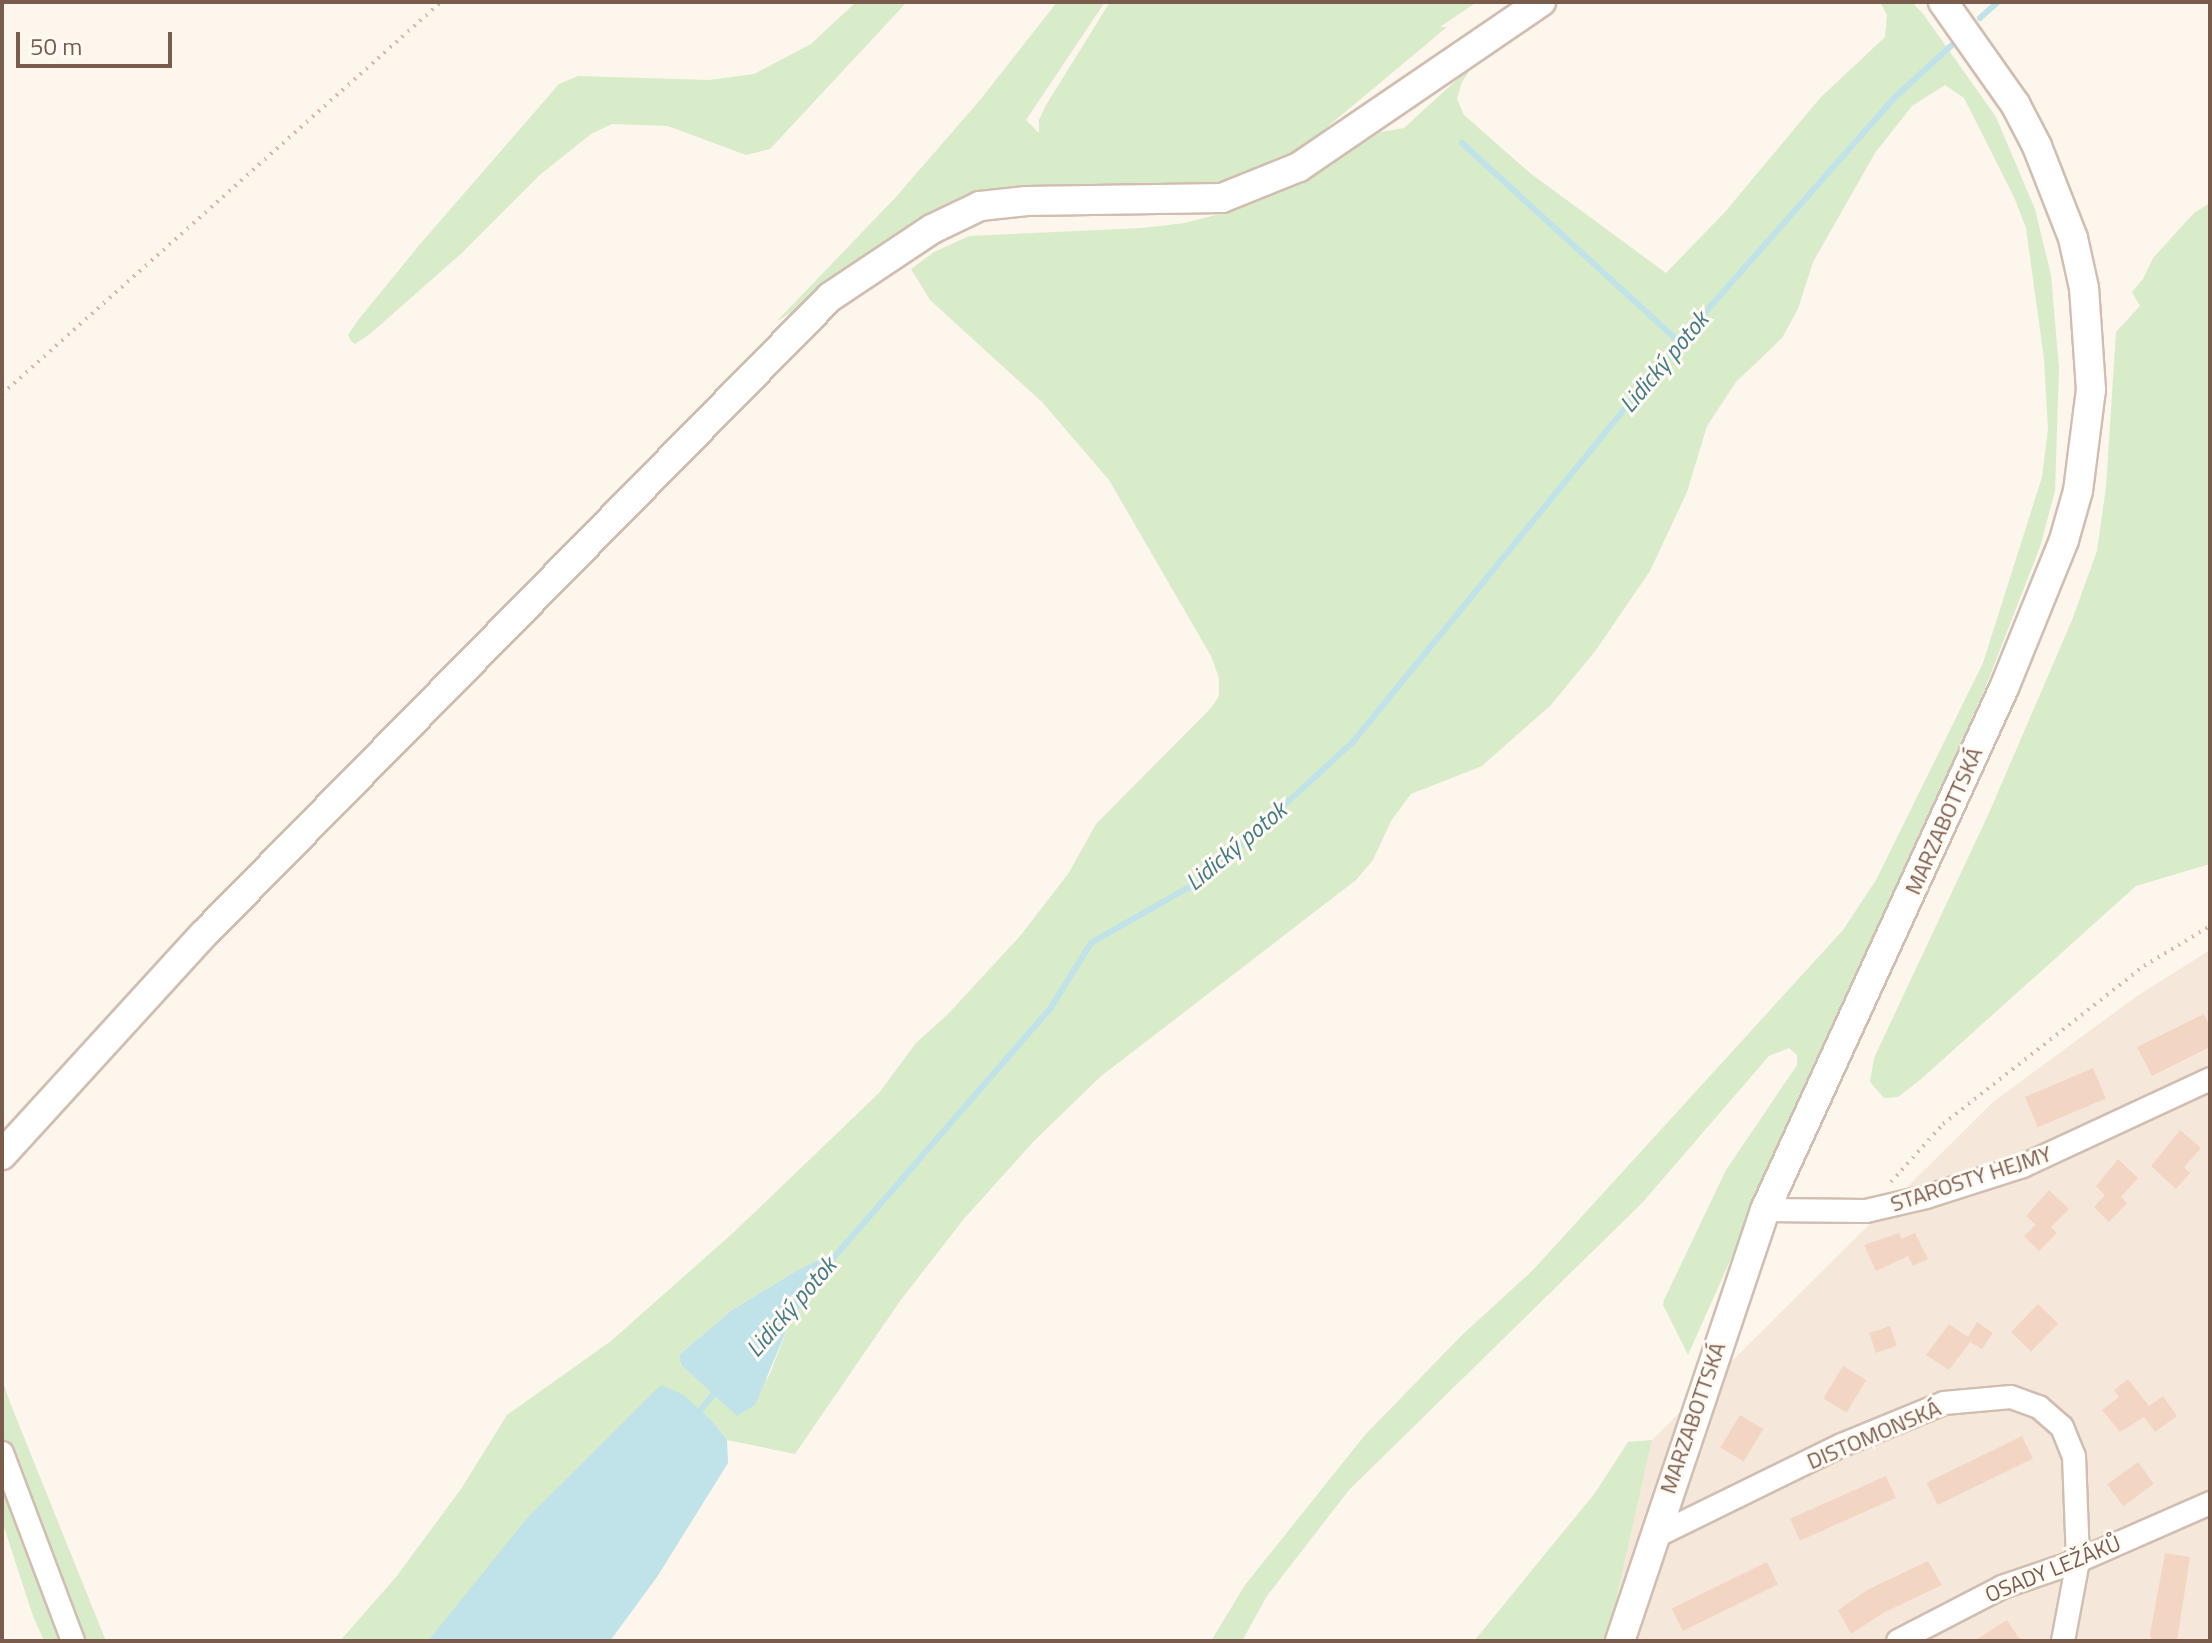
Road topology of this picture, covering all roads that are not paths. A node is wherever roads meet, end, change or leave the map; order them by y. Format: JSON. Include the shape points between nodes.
{"nodes":[{"id":1,"x":1541,"y":2,"type":"edge"},
{"id":2,"x":1943,"y":2,"type":"edge"},
{"id":3,"x":2210,"y":1079,"type":"edge"},
{"id":4,"x":2,"y":1155,"type":"edge"},
{"id":5,"x":1765,"y":1210,"type":"junction"},
{"id":6,"x":2,"y":1453,"type":"edge"},
{"id":7,"x":2210,"y":1503,"type":"edge"},
{"id":8,"x":1652,"y":1538,"type":"junction"},
{"id":9,"x":2078,"y":1561,"type":"junction"},
{"id":10,"x":73,"y":1641,"type":"edge"},
{"id":11,"x":1620,"y":1641,"type":"edge"},
{"id":12,"x":1898,"y":1641,"type":"edge"},
{"id":13,"x":2063,"y":1641,"type":"edge"}],
"edges":[{"from":1,"to":4,"type":"street","via":[[1299,167],[1222,198],[980,206],[932,229],[830,297],[204,934]]},
{"from":2,"to":5,"type":"street","name":"MARZABOTTSKÁ","via":[[2015,104],[2073,238],[2090,338],[2087,442],[2064,540],[2010,673]]},
{"from":3,"to":5,"type":"street","name":"STAROSTY HEJMY","via":[[2023,1166],[1926,1197],[1866,1211]]},
{"from":5,"to":8,"type":"street","name":"MARZABOTTSKÁ"},
{"from":6,"to":10,"type":"street"},
{"from":7,"to":9,"type":"street","name":"OSADY LEŽÁKŮ"},
{"from":8,"to":9,"type":"street","name":"DISTOMONSKÁ","via":[[1842,1445],[1944,1403],[2011,1397],[2039,1407],[2062,1427],[2070,1446]]},
{"from":8,"to":11,"type":"street","name":"MARZABOTTSKÁ"},
{"from":9,"to":12,"type":"street","name":"OSADY LEŽÁKŮ","via":[[2002,1587]]},
{"from":9,"to":13,"type":"street","name":"DISTOMONSKÁ"}]}
